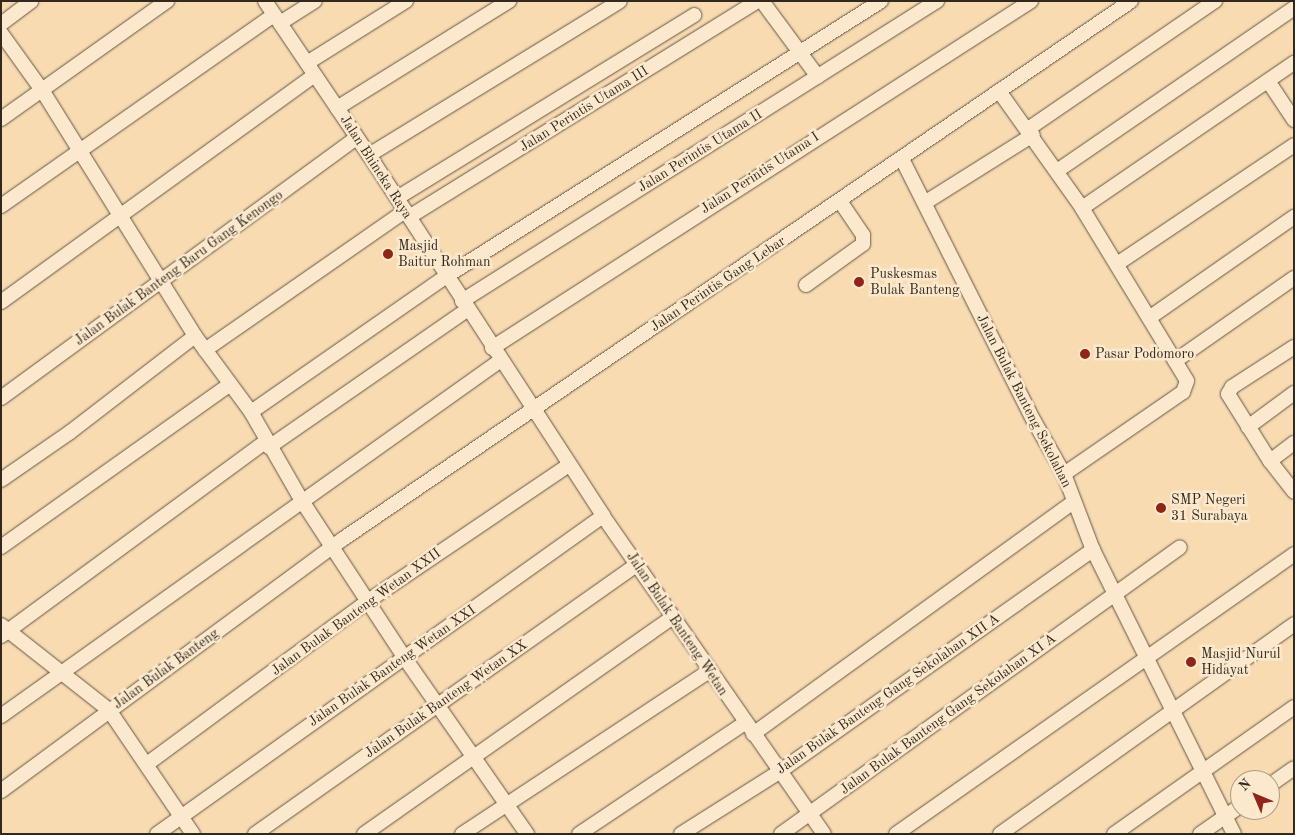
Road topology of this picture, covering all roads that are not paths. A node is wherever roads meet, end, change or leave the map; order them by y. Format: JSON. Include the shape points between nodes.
{"nodes":[{"id":1,"x":31,"y":1,"type":"edge"},
{"id":2,"x":167,"y":1,"type":"edge"},
{"id":3,"x":265,"y":1,"type":"edge"},
{"id":4,"x":315,"y":1,"type":"edge"},
{"id":5,"x":406,"y":1,"type":"edge"},
{"id":6,"x":509,"y":1,"type":"edge"},
{"id":7,"x":620,"y":1,"type":"edge"},
{"id":8,"x":760,"y":1,"type":"edge"},
{"id":9,"x":881,"y":1,"type":"edge"},
{"id":10,"x":937,"y":1,"type":"edge"},
{"id":11,"x":1031,"y":1,"type":"edge"},
{"id":12,"x":1131,"y":1,"type":"edge"},
{"id":13,"x":1215,"y":1,"type":"edge"},
{"id":14,"x":1294,"y":8,"type":"edge"},
{"id":15,"x":694,"y":15,"type":"dead end"},
{"id":16,"x":277,"y":19,"type":"junction"},
{"id":17,"x":1,"y":24,"type":"edge"},
{"id":18,"x":1,"y":33,"type":"edge"},
{"id":19,"x":799,"y":54,"type":"junction"},
{"id":20,"x":307,"y":63,"type":"junction"},
{"id":21,"x":1294,"y":63,"type":"edge"},
{"id":22,"x":315,"y":75,"type":"junction"},
{"id":23,"x":818,"y":77,"type":"junction"},
{"id":24,"x":1268,"y":81,"type":"junction"},
{"id":25,"x":42,"y":90,"type":"junction"},
{"id":26,"x":999,"y":91,"type":"junction"},
{"id":27,"x":337,"y":108,"type":"junction"},
{"id":28,"x":1,"y":119,"type":"edge"},
{"id":29,"x":1294,"y":120,"type":"edge"},
{"id":30,"x":1030,"y":132,"type":"junction"},
{"id":31,"x":356,"y":138,"type":"junction"},
{"id":32,"x":1294,"y":145,"type":"edge"},
{"id":33,"x":79,"y":151,"type":"junction"},
{"id":34,"x":369,"y":155,"type":"junction"},
{"id":35,"x":902,"y":159,"type":"junction"},
{"id":36,"x":1058,"y":170,"type":"junction"},
{"id":37,"x":397,"y":198,"type":"junction"},
{"id":38,"x":840,"y":201,"type":"junction"},
{"id":39,"x":926,"y":202,"type":"junction"},
{"id":40,"x":1,"y":206,"type":"edge"},
{"id":41,"x":1082,"y":208,"type":"junction"},
{"id":42,"x":407,"y":214,"type":"junction"},
{"id":43,"x":119,"y":216,"type":"junction"},
{"id":44,"x":1294,"y":217,"type":"edge"},
{"id":45,"x":1117,"y":264,"type":"junction"},
{"id":46,"x":445,"y":277,"type":"junction"},
{"id":47,"x":1294,"y":278,"type":"edge"},
{"id":48,"x":162,"y":281,"type":"junction"},
{"id":49,"x":806,"y":286,"type":"dead end"},
{"id":50,"x":1,"y":302,"type":"edge"},
{"id":51,"x":465,"y":306,"type":"junction"},
{"id":52,"x":1149,"y":318,"type":"junction"},
{"id":53,"x":195,"y":336,"type":"junction"},
{"id":54,"x":1294,"y":347,"type":"edge"},
{"id":55,"x":492,"y":348,"type":"junction"},
{"id":56,"x":205,"y":350,"type":"junction"},
{"id":57,"x":501,"y":360,"type":"junction"},
{"id":58,"x":1175,"y":362,"type":"junction"},
{"id":59,"x":230,"y":384,"type":"junction"},
{"id":60,"x":1294,"y":393,"type":"edge"},
{"id":61,"x":1,"y":398,"type":"edge"},
{"id":62,"x":534,"y":411,"type":"junction"},
{"id":63,"x":251,"y":412,"type":"junction"},
{"id":64,"x":1248,"y":428,"type":"junction"},
{"id":65,"x":1294,"y":443,"type":"edge"},
{"id":66,"x":267,"y":444,"type":"junction"},
{"id":67,"x":1270,"y":461,"type":"junction"},
{"id":68,"x":569,"y":465,"type":"junction"},
{"id":69,"x":1064,"y":474,"type":"junction"},
{"id":70,"x":1,"y":480,"type":"edge"},
{"id":71,"x":1294,"y":492,"type":"edge"},
{"id":72,"x":302,"y":501,"type":"junction"},
{"id":73,"x":1074,"y":502,"type":"junction"},
{"id":74,"x":603,"y":516,"type":"junction"},
{"id":75,"x":337,"y":544,"type":"junction"},
{"id":76,"x":1180,"y":547,"type":"dead end"},
{"id":77,"x":1,"y":548,"type":"edge"},
{"id":78,"x":1093,"y":550,"type":"junction"},
{"id":79,"x":1294,"y":554,"type":"edge"},
{"id":80,"x":637,"y":565,"type":"junction"},
{"id":81,"x":1115,"y":594,"type":"junction"},
{"id":82,"x":368,"y":601,"type":"junction"},
{"id":83,"x":673,"y":617,"type":"junction"},
{"id":84,"x":1294,"y":624,"type":"edge"},
{"id":85,"x":4,"y":631,"type":"edge"},
{"id":86,"x":1146,"y":656,"type":"junction"},
{"id":87,"x":404,"y":657,"type":"junction"},
{"id":88,"x":710,"y":671,"type":"junction"},
{"id":89,"x":64,"y":672,"type":"junction"},
{"id":90,"x":438,"y":705,"type":"junction"},
{"id":91,"x":1294,"y":707,"type":"edge"},
{"id":92,"x":109,"y":710,"type":"junction"},
{"id":93,"x":1175,"y":711,"type":"junction"},
{"id":94,"x":1,"y":716,"type":"edge"},
{"id":95,"x":749,"y":728,"type":"junction"},
{"id":96,"x":474,"y":755,"type":"junction"},
{"id":97,"x":147,"y":764,"type":"junction"},
{"id":98,"x":1294,"y":768,"type":"edge"},
{"id":99,"x":779,"y":772,"type":"junction"},
{"id":100,"x":1202,"y":773,"type":"junction"},
{"id":101,"x":1280,"y":778,"type":"edge"},
{"id":102,"x":1,"y":791,"type":"edge"},
{"id":103,"x":507,"y":804,"type":"junction"},
{"id":104,"x":810,"y":813,"type":"junction"},
{"id":105,"x":1230,"y":813,"type":"edge"},
{"id":106,"x":181,"y":816,"type":"junction"},
{"id":107,"x":1225,"y":816,"type":"junction"},
{"id":108,"x":526,"y":833,"type":"edge"},
{"id":109,"x":157,"y":834,"type":"edge"},
{"id":110,"x":193,"y":834,"type":"edge"},
{"id":111,"x":255,"y":834,"type":"edge"},
{"id":112,"x":364,"y":834,"type":"edge"},
{"id":113,"x":462,"y":834,"type":"edge"},
{"id":114,"x":580,"y":834,"type":"edge"},
{"id":115,"x":681,"y":834,"type":"edge"},
{"id":116,"x":780,"y":834,"type":"edge"},
{"id":117,"x":824,"y":834,"type":"edge"},
{"id":118,"x":896,"y":834,"type":"edge"},
{"id":119,"x":1000,"y":834,"type":"edge"},
{"id":120,"x":1114,"y":834,"type":"edge"},
{"id":121,"x":1200,"y":834,"type":"edge"},
{"id":122,"x":1234,"y":834,"type":"edge"}],
"edges":[{"from":1,"to":17,"type":"street"},
{"from":2,"to":25,"type":"street"},
{"from":3,"to":16,"type":"street","name":"Jalan Bhineka Raya"},
{"from":4,"to":16,"type":"street"},
{"from":5,"to":20,"type":"street"},
{"from":6,"to":27,"type":"street"},
{"from":7,"to":34,"type":"street"},
{"from":8,"to":19,"type":"street"},
{"from":8,"to":42,"type":"street","name":"Jalan Perintis Utama III"},
{"from":9,"to":19,"type":"street"},
{"from":10,"to":23,"type":"street","name":"Jalan Perintis Utama II"},
{"from":11,"to":55,"type":"street","name":"Jalan Perintis Utama I"},
{"from":12,"to":26,"type":"street","name":"Jalan Perintis Gang Lebar"},
{"from":13,"to":30,"type":"street"},
{"from":14,"to":36,"type":"street"},
{"from":15,"to":37,"type":"street"},
{"from":16,"to":20,"type":"street","name":"Jalan Bhineka Raya"},
{"from":16,"to":33,"type":"street"},
{"from":18,"to":25,"type":"street"},
{"from":19,"to":23,"type":"street"},
{"from":19,"to":46,"type":"street"},
{"from":20,"to":22,"type":"street","name":"Jalan Bhineka Raya"},
{"from":21,"to":24,"type":"street"},
{"from":22,"to":27,"type":"street","name":"Jalan Bhineka Raya"},
{"from":22,"to":43,"type":"street"},
{"from":23,"to":51,"type":"street","name":"Jalan Perintis Utama II"},
{"from":24,"to":29,"type":"street"},
{"from":24,"to":41,"type":"street"},
{"from":25,"to":28,"type":"street"},
{"from":25,"to":33,"type":"street"},
{"from":26,"to":30,"type":"street"},
{"from":26,"to":35,"type":"street","name":"Jalan Perintis Gang Lebar"},
{"from":27,"to":31,"type":"street","name":"Jalan Bhineka Raya"},
{"from":30,"to":36,"type":"street"},
{"from":30,"to":39,"type":"street"},
{"from":31,"to":34,"type":"street","name":"Jalan Bhineka Raya"},
{"from":31,"to":48,"type":"street","name":"Jalan Bulak Banteng Baru Gang Kenongo"},
{"from":32,"to":45,"type":"street"},
{"from":33,"to":40,"type":"street"},
{"from":33,"to":43,"type":"street"},
{"from":34,"to":37,"type":"street","name":"Jalan Bhineka Raya"},
{"from":35,"to":38,"type":"street","name":"Jalan Perintis Gang Lebar"},
{"from":35,"to":39,"type":"street","name":"Jalan Bulak Banteng Sekolahan"},
{"from":36,"to":41,"type":"street"},
{"from":37,"to":42,"type":"street","name":"Jalan Bhineka Raya"},
{"from":38,"to":49,"type":"street","via":[[863,235],[863,244]]},
{"from":38,"to":62,"type":"street","name":"Jalan Perintis Gang Lebar"},
{"from":39,"to":69,"type":"street","name":"Jalan Bulak Banteng Sekolahan"},
{"from":41,"to":45,"type":"street"},
{"from":42,"to":46,"type":"street","name":"Jalan Bhineka Raya"},
{"from":42,"to":56,"type":"street","name":"Jalan Perintis Utama III"},
{"from":43,"to":48,"type":"street"},
{"from":43,"to":50,"type":"street"},
{"from":44,"to":52,"type":"street"},
{"from":45,"to":52,"type":"street"},
{"from":46,"to":51,"type":"street","name":"Jalan Bhineka Raya"},
{"from":46,"to":63,"type":"street"},
{"from":47,"to":58,"type":"street"},
{"from":48,"to":53,"type":"street"},
{"from":48,"to":61,"type":"street","name":"Jalan Bulak Banteng Baru Gang Kenongo"},
{"from":51,"to":55,"type":"street","name":"Jalan Bhineka Raya"},
{"from":51,"to":66,"type":"street","name":"Jalan Perintis Utama II"},
{"from":52,"to":58,"type":"street"},
{"from":53,"to":56,"type":"street"},
{"from":53,"to":70,"type":"street","via":[[69,434]]},
{"from":54,"to":64,"type":"street","via":[[1232,387],[1228,394]]},
{"from":55,"to":57,"type":"street","name":"Jalan Bhineka Raya"},
{"from":56,"to":59,"type":"street"},
{"from":57,"to":62,"type":"street","name":"Jalan Bhineka Raya"},
{"from":57,"to":72,"type":"street"},
{"from":58,"to":69,"type":"street","via":[[1187,382],[1183,392]]},
{"from":59,"to":63,"type":"street"},
{"from":59,"to":77,"type":"street"},
{"from":60,"to":64,"type":"street"},
{"from":62,"to":68,"type":"street","name":"Jalan Bulak Banteng Wetan"},
{"from":62,"to":75,"type":"street","name":"Jalan Perintis Gang Lebar"},
{"from":63,"to":66,"type":"street"},
{"from":64,"to":67,"type":"street"},
{"from":65,"to":67,"type":"street"},
{"from":66,"to":72,"type":"street"},
{"from":66,"to":85,"type":"street","name":"Jalan Perintis Utama II"},
{"from":67,"to":71,"type":"street"},
{"from":68,"to":74,"type":"street","name":"Jalan Bulak Banteng Wetan"},
{"from":68,"to":82,"type":"street","name":"Jalan Bulak Banteng Wetan XXII"},
{"from":69,"to":73,"type":"street","name":"Jalan Bulak Banteng Sekolahan"},
{"from":72,"to":75,"type":"street"},
{"from":72,"to":89,"type":"street"},
{"from":73,"to":78,"type":"street","name":"Jalan Bulak Banteng Sekolahan"},
{"from":73,"to":95,"type":"street"},
{"from":74,"to":80,"type":"street","name":"Jalan Bulak Banteng Wetan"},
{"from":74,"to":87,"type":"street","name":"Jalan Bulak Banteng Wetan XXI"},
{"from":75,"to":82,"type":"street"},
{"from":75,"to":92,"type":"street","name":"Jalan Bulak Banteng"},
{"from":76,"to":81,"type":"street","name":"Jalan Bulak Banteng Gang Sekolahan XI A"},
{"from":78,"to":81,"type":"street","name":"Jalan Bulak Banteng Sekolahan"},
{"from":78,"to":99,"type":"street","name":"Jalan Bulak Banteng Gang Sekolahan XII A"},
{"from":79,"to":86,"type":"street"},
{"from":80,"to":83,"type":"street","name":"Jalan Bulak Banteng Wetan"},
{"from":80,"to":90,"type":"street","name":"Jalan Bulak Banteng Wetan XX"},
{"from":81,"to":86,"type":"street","name":"Jalan Bulak Banteng Sekolahan"},
{"from":81,"to":104,"type":"street","name":"Jalan Bulak Banteng Gang Sekolahan XI A"},
{"from":82,"to":87,"type":"street"},
{"from":82,"to":97,"type":"street","name":"Jalan Bulak Banteng Wetan XXII"},
{"from":83,"to":88,"type":"street","name":"Jalan Bulak Banteng Wetan"},
{"from":83,"to":96,"type":"street"},
{"from":84,"to":93,"type":"street"},
{"from":85,"to":89,"type":"street"},
{"from":86,"to":93,"type":"street","name":"Jalan Bulak Banteng Sekolahan"},
{"from":86,"to":118,"type":"street"},
{"from":87,"to":90,"type":"street"},
{"from":87,"to":106,"type":"street","name":"Jalan Bulak Banteng Wetan XXI"},
{"from":88,"to":95,"type":"street","name":"Jalan Bulak Banteng Wetan"},
{"from":88,"to":103,"type":"street"},
{"from":89,"to":92,"type":"street"},
{"from":89,"to":94,"type":"street"},
{"from":90,"to":96,"type":"street"},
{"from":90,"to":111,"type":"street","name":"Jalan Bulak Banteng Wetan XX"},
{"from":91,"to":100,"type":"street"},
{"from":92,"to":97,"type":"street"},
{"from":92,"to":102,"type":"street","name":"Jalan Bulak Banteng"},
{"from":93,"to":100,"type":"street","name":"Jalan Bulak Banteng Sekolahan"},
{"from":93,"to":119,"type":"street"},
{"from":95,"to":99,"type":"street","name":"Jalan Bulak Banteng Wetan"},
{"from":95,"to":114,"type":"street"},
{"from":96,"to":103,"type":"street"},
{"from":96,"to":112,"type":"street"},
{"from":97,"to":106,"type":"street"},
{"from":98,"to":101,"type":"street"},
{"from":99,"to":104,"type":"street","name":"Jalan Bulak Banteng Wetan"},
{"from":99,"to":115,"type":"street","name":"Jalan Bulak Banteng Gang Sekolahan XII A"},
{"from":100,"to":107,"type":"street","name":"Jalan Bulak Banteng Sekolahan"},
{"from":100,"to":120,"type":"street"},
{"from":103,"to":108,"type":"street"},
{"from":103,"to":113,"type":"street"},
{"from":104,"to":116,"type":"street","name":"Jalan Bulak Banteng Gang Sekolahan XI A"},
{"from":104,"to":117,"type":"street","name":"Jalan Bulak Banteng Wetan"},
{"from":105,"to":107,"type":"street"},
{"from":106,"to":109,"type":"street","name":"Jalan Bulak Banteng Wetan XXI"},
{"from":106,"to":110,"type":"street"},
{"from":107,"to":121,"type":"street"},
{"from":107,"to":122,"type":"street","name":"Jalan Bulak Banteng Sekolahan"}]}
